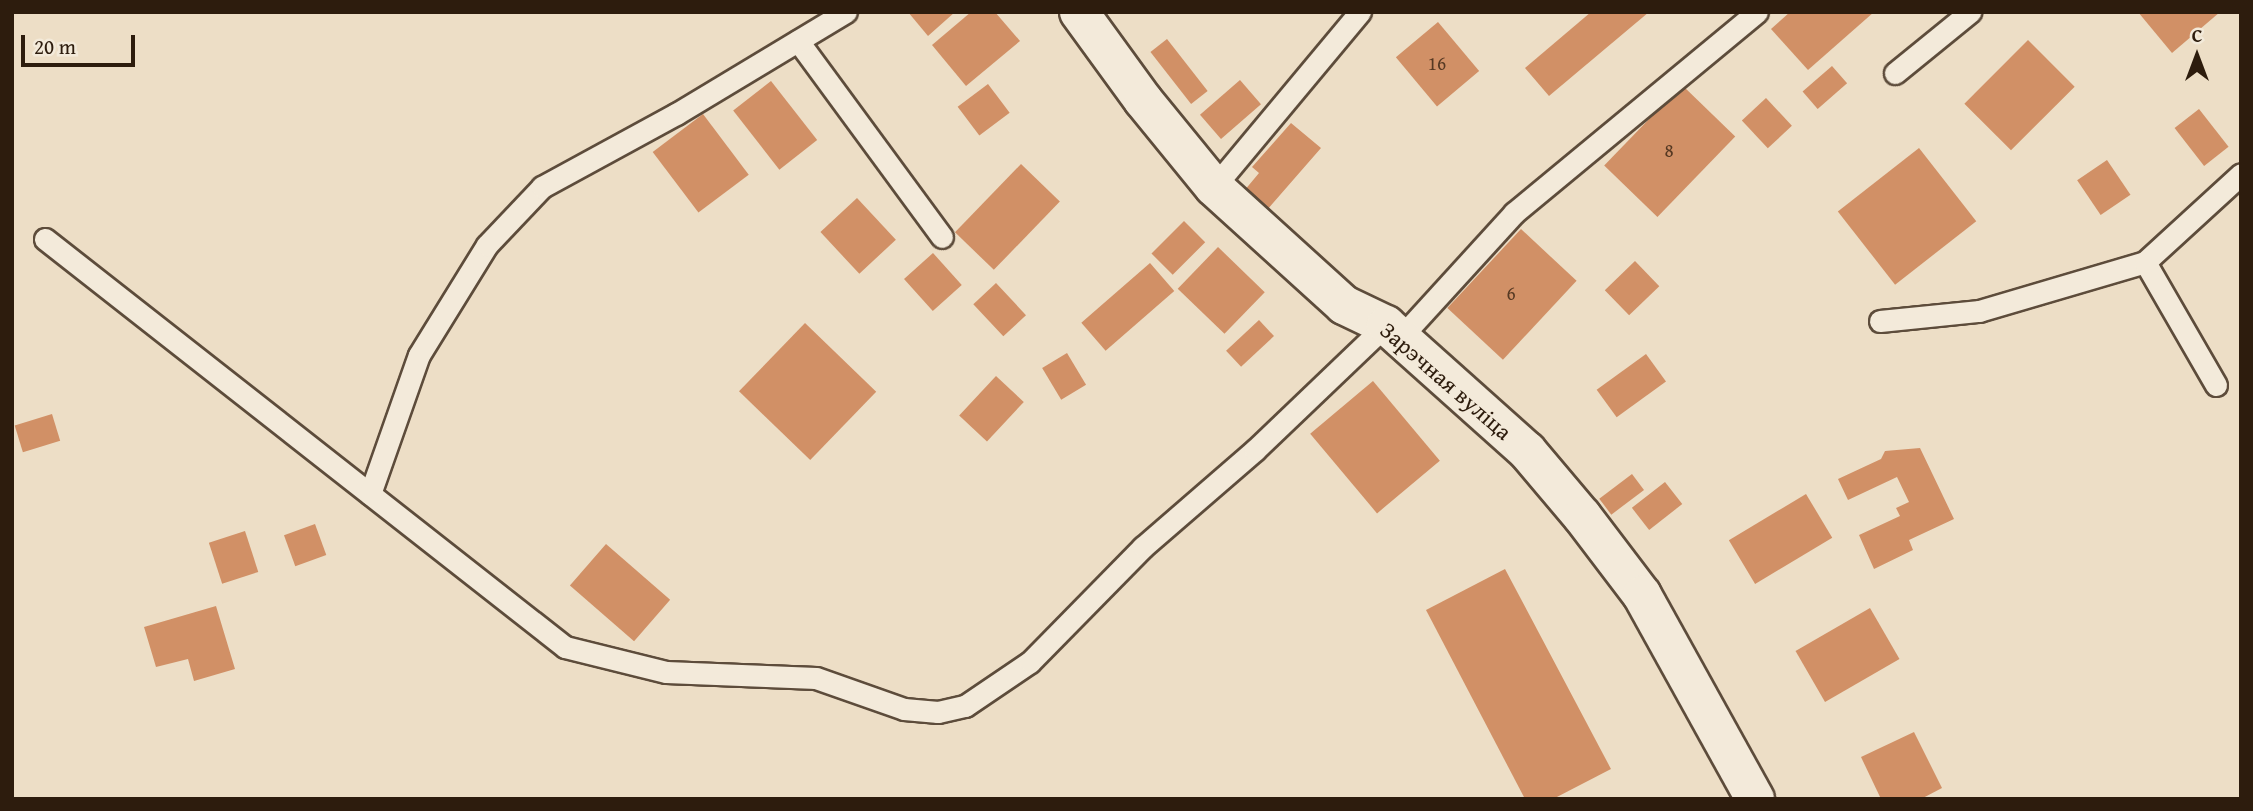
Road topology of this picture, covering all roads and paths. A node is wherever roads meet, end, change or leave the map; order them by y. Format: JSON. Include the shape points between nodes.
{"nodes":[{"id":1,"x":846,"y":12,"type":"edge"},
{"id":2,"x":1079,"y":12,"type":"edge"},
{"id":3,"x":1360,"y":12,"type":"edge"},
{"id":4,"x":1757,"y":12,"type":"edge"},
{"id":5,"x":1970,"y":12,"type":"edge"},
{"id":6,"x":798,"y":41,"type":"junction"},
{"id":7,"x":1895,"y":73,"type":"dead end"},
{"id":8,"x":2241,"y":174,"type":"edge"},
{"id":9,"x":1214,"y":187,"type":"junction"},
{"id":10,"x":942,"y":237,"type":"dead end"},
{"id":11,"x":45,"y":239,"type":"dead end"},
{"id":12,"x":2145,"y":262,"type":"junction"},
{"id":13,"x":1880,"y":321,"type":"dead end"},
{"id":14,"x":1393,"y":331,"type":"junction"},
{"id":15,"x":2216,"y":385,"type":"dead end"},
{"id":16,"x":370,"y":494,"type":"junction"},
{"id":17,"x":1755,"y":799,"type":"edge"}],
"edges":[{"from":1,"to":6,"type":"lane"},
{"from":2,"to":9,"type":"street","name":"Зарэчная вуліца"},
{"from":3,"to":9,"type":"lane"},
{"from":4,"to":14,"type":"lane","via":[[1514,213]]},
{"from":5,"to":7,"type":"lane"},
{"from":6,"to":10,"type":"lane"},
{"from":6,"to":16,"type":"lane","via":[[542,187],[487,245],[419,355]]},
{"from":8,"to":12,"type":"lane"},
{"from":9,"to":14,"type":"street","name":"Зарэчная вуліца","via":[[1344,305]]},
{"from":11,"to":16,"type":"lane"},
{"from":12,"to":13,"type":"lane","via":[[1979,311]]},
{"from":12,"to":15,"type":"lane"},
{"from":14,"to":16,"type":"lane","via":[[1143,547],[1030,662],[965,706],[938,712],[904,709],[816,678],[666,672],[565,647]]},
{"from":14,"to":17,"type":"street","name":"Зарэчная вуліца","via":[[1527,452],[1582,516],[1642,595]]}]}
